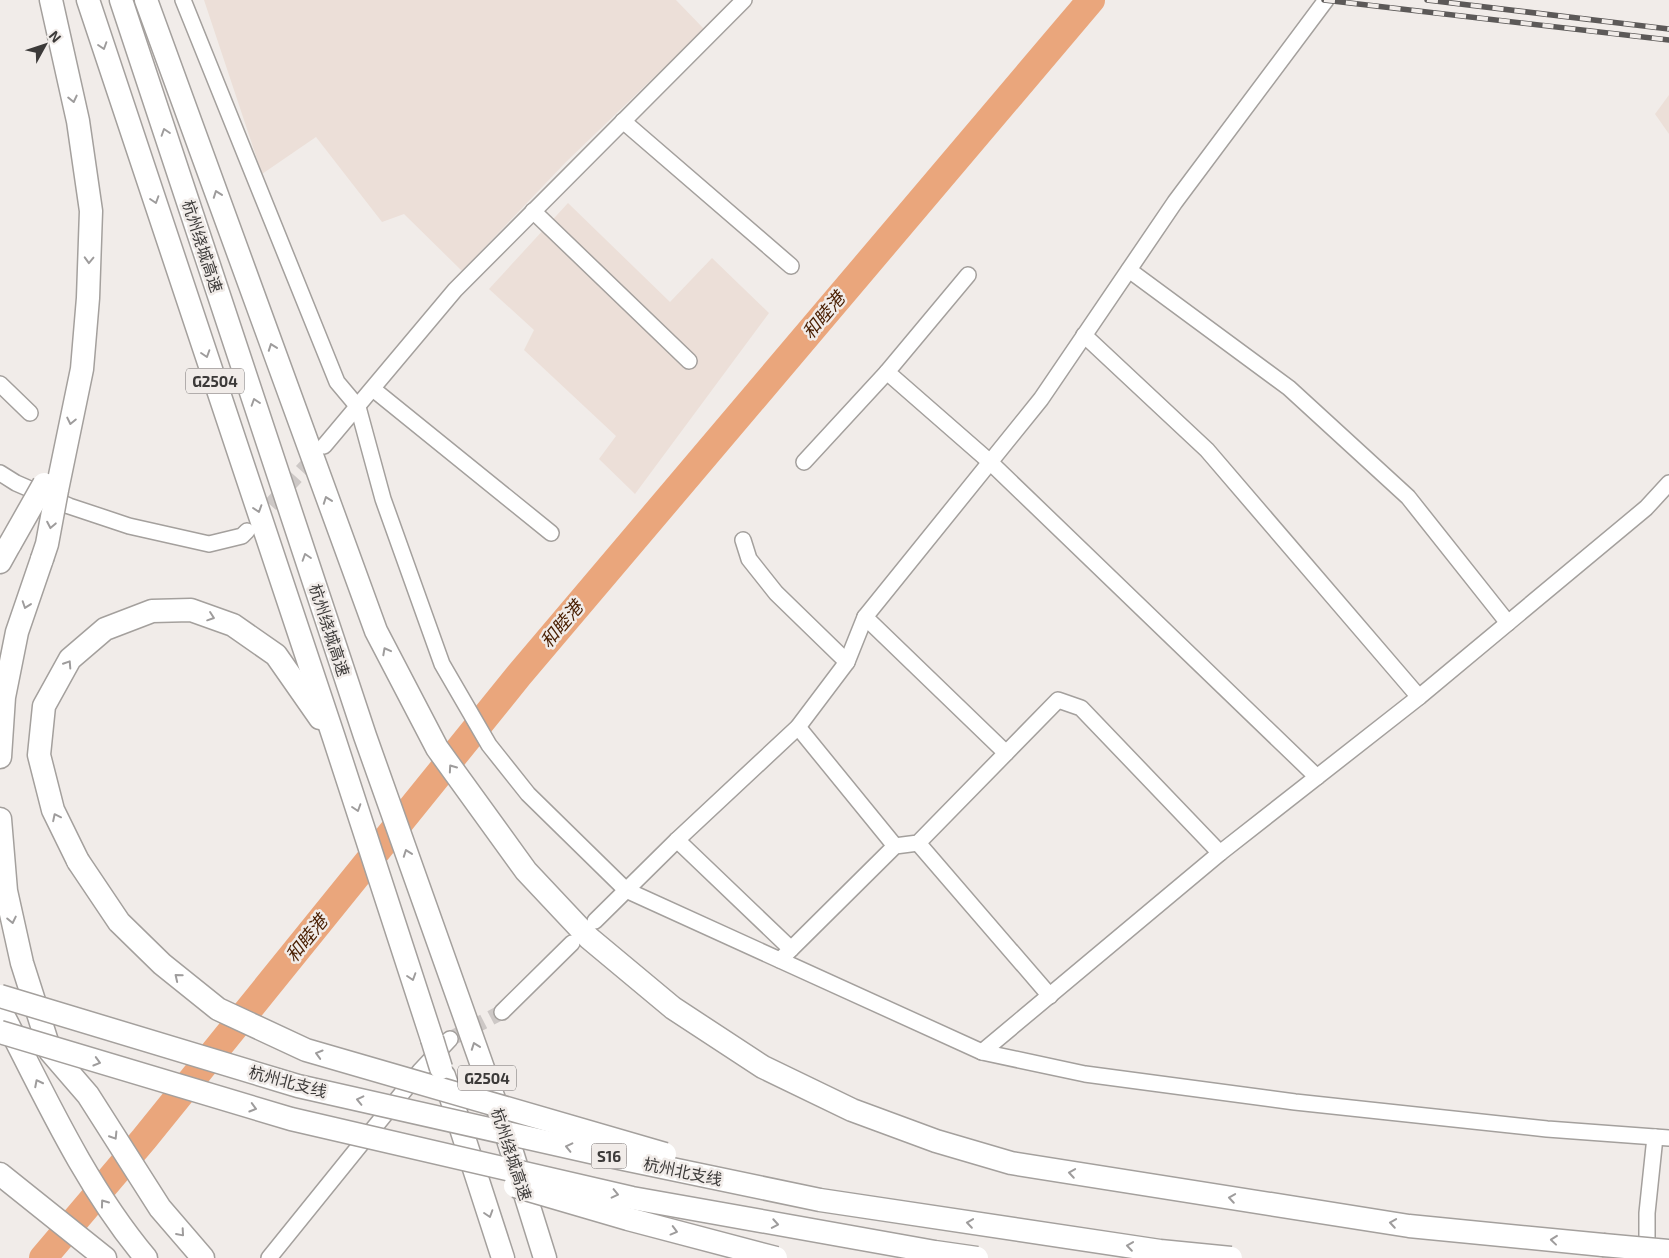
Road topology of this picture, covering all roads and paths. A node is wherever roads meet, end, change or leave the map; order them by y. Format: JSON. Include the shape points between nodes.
{"nodes":[{"id":1,"x":51,"y":0,"type":"edge"},
{"id":2,"x":88,"y":0,"type":"edge"},
{"id":3,"x":121,"y":0,"type":"edge"},
{"id":4,"x":146,"y":0,"type":"edge"},
{"id":5,"x":184,"y":0,"type":"edge"},
{"id":6,"x":744,"y":0,"type":"edge"},
{"id":7,"x":1326,"y":0,"type":"edge"},
{"id":8,"x":623,"y":121,"type":"junction"},
{"id":9,"x":533,"y":211,"type":"junction"},
{"id":10,"x":791,"y":266,"type":"dead end"},
{"id":11,"x":1129,"y":270,"type":"junction"},
{"id":12,"x":968,"y":275,"type":"dead end"},
{"id":13,"x":1084,"y":335,"type":"junction"},
{"id":14,"x":689,"y":361,"type":"dead end"},
{"id":15,"x":887,"y":372,"type":"junction"},
{"id":16,"x":0,"y":384,"type":"edge"},
{"id":17,"x":373,"y":389,"type":"junction"},
{"id":18,"x":358,"y":407,"type":"junction"},
{"id":19,"x":30,"y":413,"type":"dead end"},
{"id":20,"x":324,"y":446,"type":"tunnel mouth"},
{"id":21,"x":804,"y":462,"type":"dead end"},
{"id":22,"x":990,"y":462,"type":"junction"},
{"id":23,"x":0,"y":473,"type":"edge"},
{"id":24,"x":1669,"y":483,"type":"edge"},
{"id":25,"x":51,"y":487,"type":"junction"},
{"id":26,"x":247,"y":531,"type":"tunnel mouth"},
{"id":27,"x":551,"y":533,"type":"dead end"},
{"id":28,"x":743,"y":540,"type":"dead end"},
{"id":29,"x":5,"y":553,"type":"edge"},
{"id":30,"x":866,"y":617,"type":"junction"},
{"id":31,"x":1508,"y":623,"type":"junction"},
{"id":32,"x":847,"y":662,"type":"junction"},
{"id":33,"x":1419,"y":697,"type":"junction"},
{"id":34,"x":798,"y":728,"type":"junction"},
{"id":35,"x":334,"y":738,"type":"junction"},
{"id":36,"x":1006,"y":753,"type":"junction"},
{"id":37,"x":0,"y":757,"type":"edge"},
{"id":38,"x":1317,"y":777,"type":"junction"},
{"id":39,"x":0,"y":819,"type":"edge"},
{"id":40,"x":677,"y":840,"type":"junction"},
{"id":41,"x":918,"y":843,"type":"junction"},
{"id":42,"x":895,"y":846,"type":"junction"},
{"id":43,"x":1220,"y":852,"type":"junction"},
{"id":44,"x":626,"y":890,"type":"junction"},
{"id":45,"x":594,"y":921,"type":"dead end"},
{"id":46,"x":572,"y":943,"type":"dead end"},
{"id":47,"x":785,"y":954,"type":"junction"},
{"id":48,"x":0,"y":996,"type":"edge"},
{"id":49,"x":1050,"y":996,"type":"junction"},
{"id":50,"x":0,"y":1009,"type":"edge"},
{"id":51,"x":502,"y":1012,"type":"tunnel mouth"},
{"id":52,"x":0,"y":1032,"type":"edge"},
{"id":53,"x":441,"y":1039,"type":"junction"},
{"id":54,"x":982,"y":1052,"type":"junction"},
{"id":55,"x":291,"y":1119,"type":"junction"},
{"id":56,"x":1662,"y":1138,"type":"edge"},
{"id":57,"x":0,"y":1174,"type":"edge"},
{"id":58,"x":820,"y":1200,"type":"junction"},
{"id":59,"x":536,"y":1227,"type":"junction"},
{"id":60,"x":139,"y":1250,"type":"edge"},
{"id":61,"x":1669,"y":1251,"type":"edge"},
{"id":62,"x":103,"y":1256,"type":"edge"},
{"id":63,"x":203,"y":1258,"type":"edge"},
{"id":64,"x":269,"y":1258,"type":"edge"},
{"id":65,"x":503,"y":1258,"type":"edge"},
{"id":66,"x":545,"y":1258,"type":"edge"},
{"id":67,"x":552,"y":1258,"type":"edge"},
{"id":68,"x":776,"y":1258,"type":"edge"},
{"id":69,"x":977,"y":1258,"type":"edge"},
{"id":70,"x":1231,"y":1258,"type":"edge"},
{"id":71,"x":1647,"y":1258,"type":"edge"}],
"edges":[{"from":1,"to":25,"type":"highway","one_way":true,"via":[[78,121],[91,211],[82,369],[64,452]]},
{"from":2,"to":35,"type":"highway","name":"杭州绕城高速","number":"G2504","one_way":true},
{"from":59,"to":3,"type":"highway","name":"杭州绕城高速","number":"G2504","one_way":true,"via":[[505,1130],[365,736]]},
{"from":61,"to":4,"type":"highway","one_way":true,"bridge":true,"via":[[1409,1226],[1011,1163],[936,1141],[852,1110],[763,1066],[673,1008],[589,938],[526,871],[437,748],[408,694],[376,631]]},
{"from":5,"to":18,"type":"street","via":[[337,382]]},
{"from":6,"to":8,"type":"street"},
{"from":7,"to":11,"type":"street","via":[[1175,202]]},
{"from":8,"to":9,"type":"street"},
{"from":8,"to":10,"type":"street"},
{"from":9,"to":14,"type":"street"},
{"from":9,"to":17,"type":"street","via":[[455,290]]},
{"from":11,"to":13,"type":"street"},
{"from":11,"to":31,"type":"street","via":[[1289,388],[1408,497]]},
{"from":12,"to":15,"type":"street"},
{"from":13,"to":22,"type":"street","via":[[1041,399]]},
{"from":13,"to":33,"type":"street","via":[[1207,450]]},
{"from":15,"to":21,"type":"street"},
{"from":15,"to":22,"type":"street"},
{"from":16,"to":19,"type":"street"},
{"from":17,"to":18,"type":"street"},
{"from":17,"to":27,"type":"street"},
{"from":18,"to":20,"type":"street"},
{"from":18,"to":44,"type":"street","via":[[382,499],[442,664],[489,744],[528,794]]},
{"from":22,"to":30,"type":"street"},
{"from":22,"to":38,"type":"street"},
{"from":23,"to":26,"type":"street","via":[[69,506],[129,526],[209,544],[242,536]]},
{"from":24,"to":31,"type":"street","via":[[1646,508]]},
{"from":25,"to":29,"type":"highway","bridge":true},
{"from":25,"to":37,"type":"highway","one_way":true,"bridge":true,"via":[[47,544],[17,632],[4,698]]},
{"from":28,"to":32,"type":"street","via":[[748,558],[776,593]]},
{"from":30,"to":32,"type":"street"},
{"from":30,"to":36,"type":"street"},
{"from":31,"to":33,"type":"street"},
{"from":32,"to":34,"type":"street"},
{"from":33,"to":38,"type":"street"},
{"from":34,"to":40,"type":"street"},
{"from":34,"to":42,"type":"street"},
{"from":35,"to":53,"type":"highway","name":"杭州绕城高速","number":"G2504","one_way":true,"via":[[397,931]]},
{"from":58,"to":35,"type":"highway","one_way":true,"bridge":true,"via":[[306,1050],[218,1009],[162,964],[119,922],[78,861],[53,810],[39,755],[44,706],[70,659],[105,629],[152,611],[191,610],[233,624],[276,654]]},
{"from":36,"to":41,"type":"street"},
{"from":36,"to":43,"type":"street","via":[[1058,700],[1081,708]]},
{"from":38,"to":43,"type":"street"},
{"from":39,"to":63,"type":"highway","one_way":true,"via":[[6,891],[22,963],[50,1051],[88,1095],[160,1208]]},
{"from":40,"to":44,"type":"street"},
{"from":40,"to":47,"type":"street"},
{"from":41,"to":42,"type":"street"},
{"from":41,"to":49,"type":"street"},
{"from":42,"to":47,"type":"street"},
{"from":43,"to":49,"type":"street"},
{"from":44,"to":45,"type":"street"},
{"from":44,"to":47,"type":"street"},
{"from":46,"to":51,"type":"street"},
{"from":47,"to":54,"type":"street"},
{"from":58,"to":48,"type":"highway","name":"杭州北支线","number":"S16","one_way":true,"bridge":true,"via":[[298,1086]]},
{"from":49,"to":54,"type":"street"},
{"from":60,"to":50,"type":"highway","one_way":true,"via":[[97,1193]]},
{"from":52,"to":55,"type":"highway","number":"S16","one_way":true,"bridge":true},
{"from":53,"to":64,"type":"street","via":[[420,1071]]},
{"from":53,"to":65,"type":"highway","name":"杭州绕城高速","number":"G2504","one_way":true,"bridge":true,"via":[[441,1068]]},
{"from":54,"to":56,"type":"street","via":[[1085,1074],[1295,1102]]},
{"from":55,"to":68,"type":"highway","one_way":true,"bridge":true,"via":[[628,1219]]},
{"from":55,"to":69,"type":"highway","number":"S16","one_way":true,"bridge":true,"via":[[632,1198]]},
{"from":56,"to":71,"type":"street","via":[[1648,1213]]},
{"from":57,"to":62,"type":"highway"},
{"from":70,"to":58,"type":"highway","name":"杭州北支线","number":"S16","one_way":true,"bridge":true,"via":[[1160,1251]]},
{"from":59,"to":66,"type":"highway","name":"杭州绕城高速","number":"G2504"},
{"from":59,"to":67,"type":"highway"}]}
